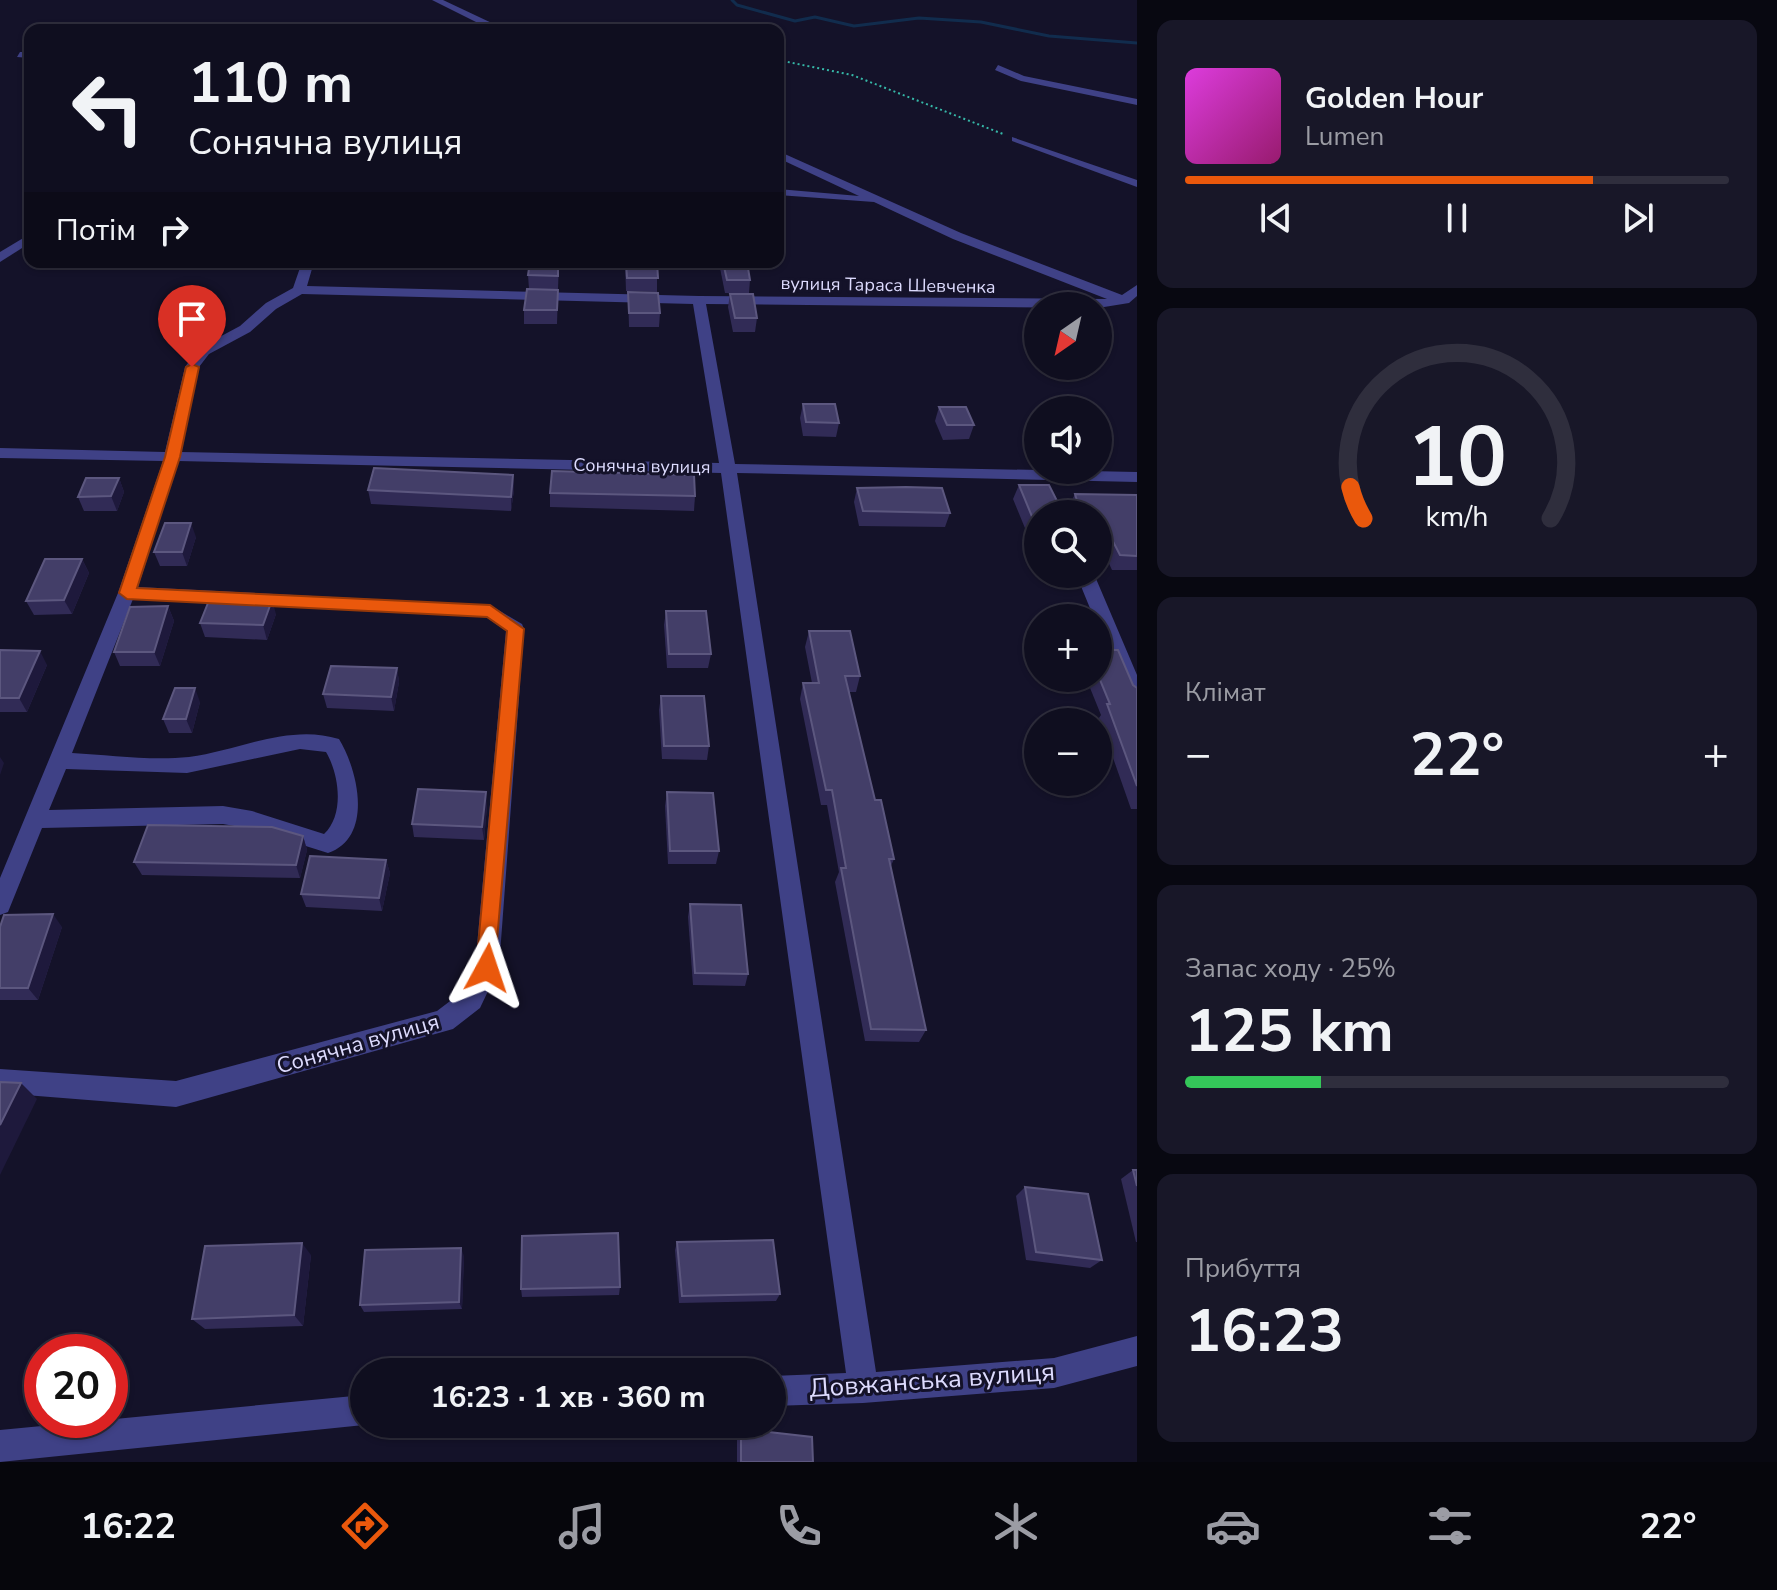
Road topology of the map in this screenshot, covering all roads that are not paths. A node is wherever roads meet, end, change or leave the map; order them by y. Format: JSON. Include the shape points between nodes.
{"nodes":[{"id":1,"x":436,"y":0,"type":"edge"},
{"id":2,"x":486,"y":24,"type":"edge"},
{"id":3,"x":998,"y":68,"type":"dead end"},
{"id":4,"x":1137,"y":102,"type":"edge"},
{"id":5,"x":1016,"y":139,"type":"road end"},
{"id":6,"x":784,"y":157,"type":"edge"},
{"id":7,"x":1137,"y":184,"type":"edge"},
{"id":8,"x":784,"y":192,"type":"edge"},
{"id":9,"x":878,"y":200,"type":"junction"},
{"id":10,"x":24,"y":242,"type":"edge"},
{"id":11,"x":0,"y":258,"type":"edge"},
{"id":12,"x":306,"y":268,"type":"edge"},
{"id":13,"x":1137,"y":289,"type":"edge"},
{"id":14,"x":299,"y":290,"type":"junction"},
{"id":15,"x":699,"y":300,"type":"junction"},
{"id":16,"x":1130,"y":303,"type":"edge"},
{"id":17,"x":0,"y":453,"type":"edge"},
{"id":18,"x":172,"y":457,"type":"junction"},
{"id":19,"x":728,"y":467,"type":"junction"},
{"id":20,"x":1137,"y":477,"type":"edge"},
{"id":21,"x":1091,"y":588,"type":"edge"},
{"id":22,"x":127,"y":593,"type":"junction"},
{"id":23,"x":1118,"y":655,"type":"junction"},
{"id":24,"x":1137,"y":662,"type":"edge"},
{"id":25,"x":1137,"y":698,"type":"edge"},
{"id":26,"x":56,"y":761,"type":"junction"},
{"id":27,"x":35,"y":819,"type":"junction"},
{"id":28,"x":0,"y":905,"type":"edge"},
{"id":29,"x":0,"y":1081,"type":"edge"},
{"id":30,"x":1137,"y":1351,"type":"edge"},
{"id":31,"x":863,"y":1388,"type":"junction"},
{"id":32,"x":786,"y":1391,"type":"edge"},
{"id":33,"x":350,"y":1411,"type":"edge"},
{"id":34,"x":0,"y":1446,"type":"edge"}],
"edges":[{"from":1,"to":2,"type":"street"},
{"from":3,"to":4,"type":"street","via":[[1021,78]]},
{"from":5,"to":7,"type":"street"},
{"from":6,"to":9,"type":"street","name":"вулиця Тараса Шевченка"},
{"from":8,"to":9,"type":"street","name":"вулиця Тараса Шевченка"},
{"from":9,"to":16,"type":"street","name":"вулиця Тараса Шевченка"},
{"from":10,"to":11,"type":"street"},
{"from":12,"to":14,"type":"street"},
{"from":13,"to":16,"type":"street"},
{"from":14,"to":15,"type":"street","name":"вулиця Тараса Шевченка"},
{"from":14,"to":18,"type":"street","via":[[204,351],[192,367]]},
{"from":15,"to":16,"type":"street","name":"вулиця Тараса Шевченка"},
{"from":15,"to":19,"type":"street"},
{"from":17,"to":18,"type":"street","name":"Сонячна вулиця"},
{"from":18,"to":19,"type":"street","name":"Сонячна вулиця"},
{"from":18,"to":22,"type":"street"},
{"from":19,"to":20,"type":"street","name":"Сонячна вулиця","via":[[1047,482]]},
{"from":19,"to":31,"type":"street","name":"Сонячна вулиця"},
{"from":21,"to":23,"type":"street"},
{"from":22,"to":26,"type":"street"},
{"from":22,"to":29,"type":"street","name":"Сонячна вулиця","via":[[490,611],[515,629],[487,968],[471,1000],[444,1021],[176,1094]]},
{"from":23,"to":24,"type":"street"},
{"from":23,"to":25,"type":"street"},
{"from":26,"to":27,"type":"street"},
{"from":26,"to":27,"type":"street","via":[[187,765],[300,741],[332,745],[345,768],[343,825],[328,844],[223,815]]},
{"from":27,"to":28,"type":"street"},
{"from":30,"to":31,"type":"street","name":"Довжанська вулиця","via":[[1054,1373]]},
{"from":31,"to":32,"type":"street","name":"Довжанська вулиця"},
{"from":33,"to":34,"type":"street"}]}
